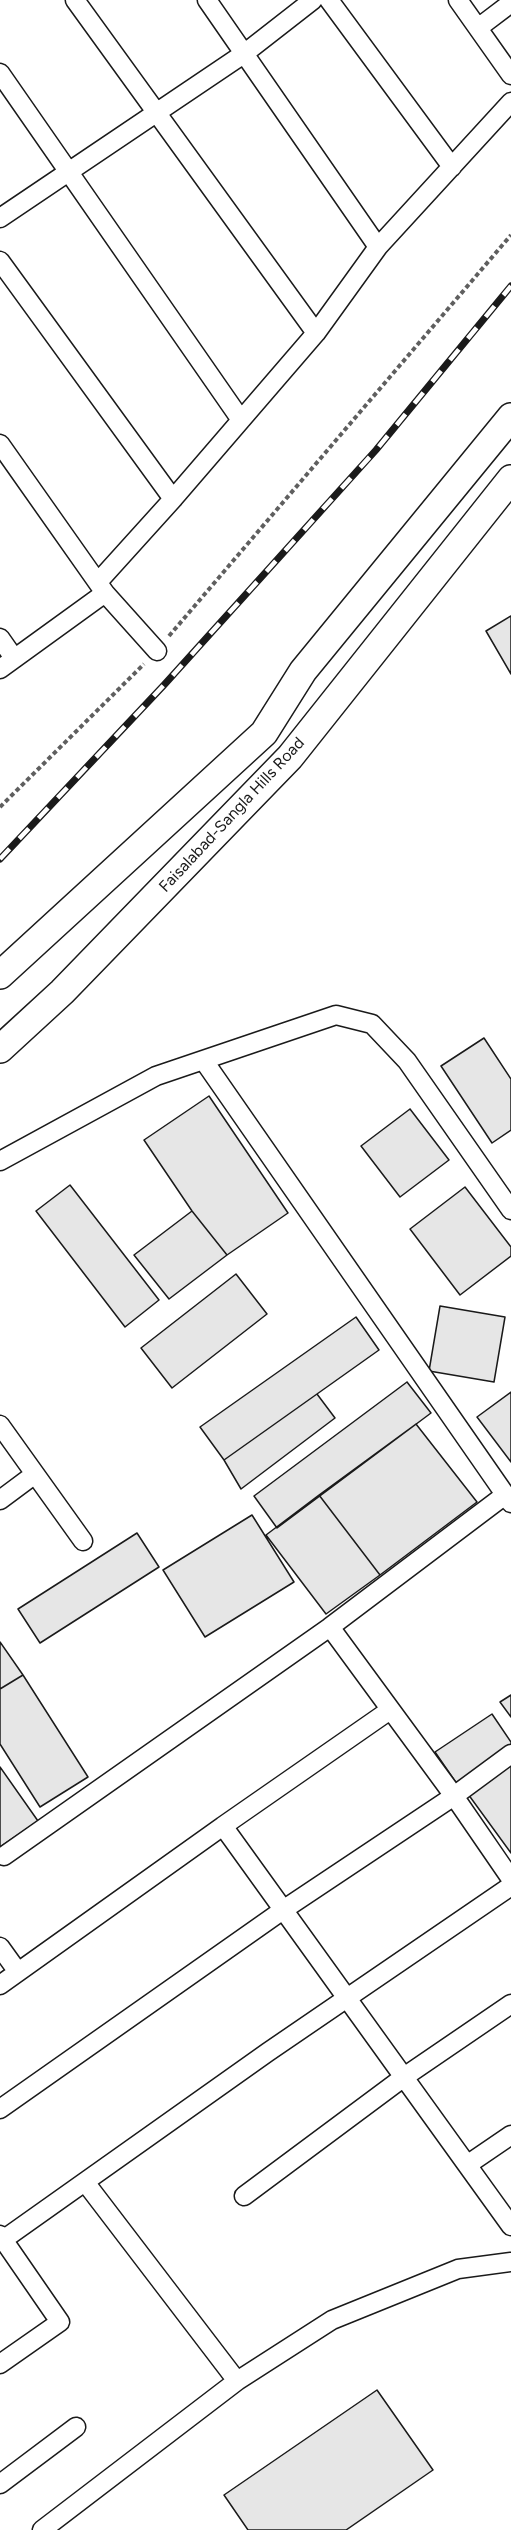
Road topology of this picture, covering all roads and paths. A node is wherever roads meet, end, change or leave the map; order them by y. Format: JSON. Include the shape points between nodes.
{"nodes":[{"id":1,"x":75,"y":0,"type":"edge"},
{"id":2,"x":207,"y":0,"type":"edge"},
{"id":3,"x":313,"y":0,"type":"edge"},
{"id":4,"x":329,"y":0,"type":"edge"},
{"id":5,"x":458,"y":0,"type":"edge"},
{"id":6,"x":511,"y":3,"type":"edge"},
{"id":7,"x":478,"y":28,"type":"junction"},
{"id":8,"x":244,"y":53,"type":"junction"},
{"id":9,"x":0,"y":73,"type":"edge"},
{"id":10,"x":511,"y":75,"type":"edge"},
{"id":11,"x":511,"y":102,"type":"edge"},
{"id":12,"x":155,"y":112,"type":"junction"},
{"id":13,"x":452,"y":167,"type":"junction"},
{"id":14,"x":70,"y":173,"type":"junction"},
{"id":15,"x":0,"y":218,"type":"edge"},
{"id":16,"x":511,"y":236,"type":"edge"},
{"id":17,"x":378,"y":247,"type":"junction"},
{"id":18,"x":0,"y":261,"type":"edge"},
{"id":19,"x":316,"y":333,"type":"junction"},
{"id":20,"x":511,"y":417,"type":"edge"},
{"id":21,"x":241,"y":420,"type":"junction"},
{"id":22,"x":3,"y":454,"type":"edge"},
{"id":23,"x":511,"y":479,"type":"edge"},
{"id":24,"x":173,"y":499,"type":"junction"},
{"id":25,"x":101,"y":587,"type":"junction"},
{"id":26,"x":0,"y":638,"type":"edge"},
{"id":27,"x":157,"y":651,"type":"junction"},
{"id":28,"x":7,"y":663,"type":"edge"},
{"id":29,"x":0,"y":807,"type":"edge"},
{"id":30,"x":0,"y":975,"type":"edge"},
{"id":31,"x":0,"y":1049,"type":"edge"},
{"id":32,"x":204,"y":1061,"type":"junction"},
{"id":33,"x":0,"y":1161,"type":"edge"},
{"id":34,"x":511,"y":1210,"type":"edge"},
{"id":35,"x":0,"y":1425,"type":"edge"},
{"id":36,"x":36,"y":1474,"type":"junction"},
{"id":37,"x":508,"y":1499,"type":"edge"},
{"id":38,"x":0,"y":1500,"type":"edge"},
{"id":39,"x":83,"y":1541,"type":"dead end"},
{"id":40,"x":330,"y":1627,"type":"junction"},
{"id":41,"x":390,"y":1710,"type":"junction"},
{"id":42,"x":511,"y":1754,"type":"edge"},
{"id":43,"x":454,"y":1796,"type":"junction"},
{"id":44,"x":223,"y":1826,"type":"junction"},
{"id":45,"x":4,"y":1856,"type":"dead end"},
{"id":46,"x":511,"y":1879,"type":"edge"},
{"id":47,"x":511,"y":1886,"type":"edge"},
{"id":48,"x":283,"y":1910,"type":"junction"},
{"id":49,"x":0,"y":1947,"type":"edge"},
{"id":50,"x":18,"y":1972,"type":"junction"},
{"id":51,"x":0,"y":1985,"type":"edge"},
{"id":52,"x":347,"y":1998,"type":"junction"},
{"id":53,"x":511,"y":2004,"type":"edge"},
{"id":54,"x":404,"y":2077,"type":"junction"},
{"id":55,"x":0,"y":2109,"type":"edge"},
{"id":56,"x":511,"y":2135,"type":"edge"},
{"id":57,"x":467,"y":2165,"type":"junction"},
{"id":58,"x":85,"y":2182,"type":"junction"},
{"id":59,"x":244,"y":2196,"type":"dead end"},
{"id":60,"x":511,"y":2226,"type":"edge"},
{"id":61,"x":1,"y":2239,"type":"edge"},
{"id":62,"x":511,"y":2262,"type":"edge"},
{"id":63,"x":0,"y":2364,"type":"edge"},
{"id":64,"x":237,"y":2381,"type":"junction"},
{"id":65,"x":76,"y":2427,"type":"dead end"},
{"id":66,"x":0,"y":2484,"type":"edge"},
{"id":67,"x":42,"y":2530,"type":"edge"}],
"edges":[{"from":1,"to":12,"type":"street"},
{"from":2,"to":8,"type":"street"},
{"from":3,"to":8,"type":"street"},
{"from":4,"to":13,"type":"street"},
{"from":5,"to":7,"type":"street"},
{"from":6,"to":7,"type":"street"},
{"from":7,"to":10,"type":"street"},
{"from":8,"to":12,"type":"street"},
{"from":8,"to":17,"type":"street"},
{"from":9,"to":14,"type":"street"},
{"from":11,"to":13,"type":"street"},
{"from":12,"to":14,"type":"street"},
{"from":12,"to":19,"type":"street"},
{"from":13,"to":17,"type":"street"},
{"from":14,"to":15,"type":"street"},
{"from":14,"to":21,"type":"street"},
{"from":16,"to":27,"type":"path"},
{"from":17,"to":19,"type":"street"},
{"from":18,"to":24,"type":"street"},
{"from":19,"to":21,"type":"street"},
{"from":20,"to":30,"type":"main road","name":"Faisalabad-Sangla Hills Road","via":[[303,671],[264,733]]},
{"from":21,"to":24,"type":"street"},
{"from":22,"to":25,"type":"street"},
{"from":23,"to":31,"type":"main road","name":"Faisalabad-Sangla Hills Road","via":[[290,757],[62,992]]},
{"from":24,"to":25,"type":"street"},
{"from":25,"to":27,"type":"street"},
{"from":25,"to":28,"type":"street"},
{"from":26,"to":28,"type":"street"},
{"from":27,"to":29,"type":"path"},
{"from":32,"to":33,"type":"street","via":[[156,1076]]},
{"from":32,"to":34,"type":"street","via":[[336,1015],[372,1024],[406,1061]]},
{"from":32,"to":37,"type":"street"},
{"from":35,"to":36,"type":"street"},
{"from":36,"to":38,"type":"street"},
{"from":36,"to":39,"type":"street"},
{"from":37,"to":40,"type":"street"},
{"from":40,"to":41,"type":"street"},
{"from":40,"to":45,"type":"street"},
{"from":41,"to":43,"type":"street"},
{"from":41,"to":44,"type":"street"},
{"from":42,"to":43,"type":"street"},
{"from":43,"to":46,"type":"street"},
{"from":43,"to":48,"type":"street"},
{"from":44,"to":48,"type":"street"},
{"from":44,"to":50,"type":"street"},
{"from":47,"to":52,"type":"street"},
{"from":48,"to":52,"type":"street"},
{"from":48,"to":55,"type":"street"},
{"from":49,"to":50,"type":"street"},
{"from":50,"to":51,"type":"street"},
{"from":52,"to":54,"type":"street"},
{"from":52,"to":58,"type":"street"},
{"from":53,"to":54,"type":"street"},
{"from":54,"to":57,"type":"street"},
{"from":54,"to":59,"type":"street"},
{"from":56,"to":57,"type":"street"},
{"from":57,"to":60,"type":"street"},
{"from":58,"to":61,"type":"street"},
{"from":58,"to":64,"type":"street"},
{"from":61,"to":63,"type":"street","via":[[60,2322]]},
{"from":62,"to":64,"type":"street","via":[[459,2269],[332,2320]]},
{"from":64,"to":67,"type":"street"},
{"from":65,"to":66,"type":"street"}]}
